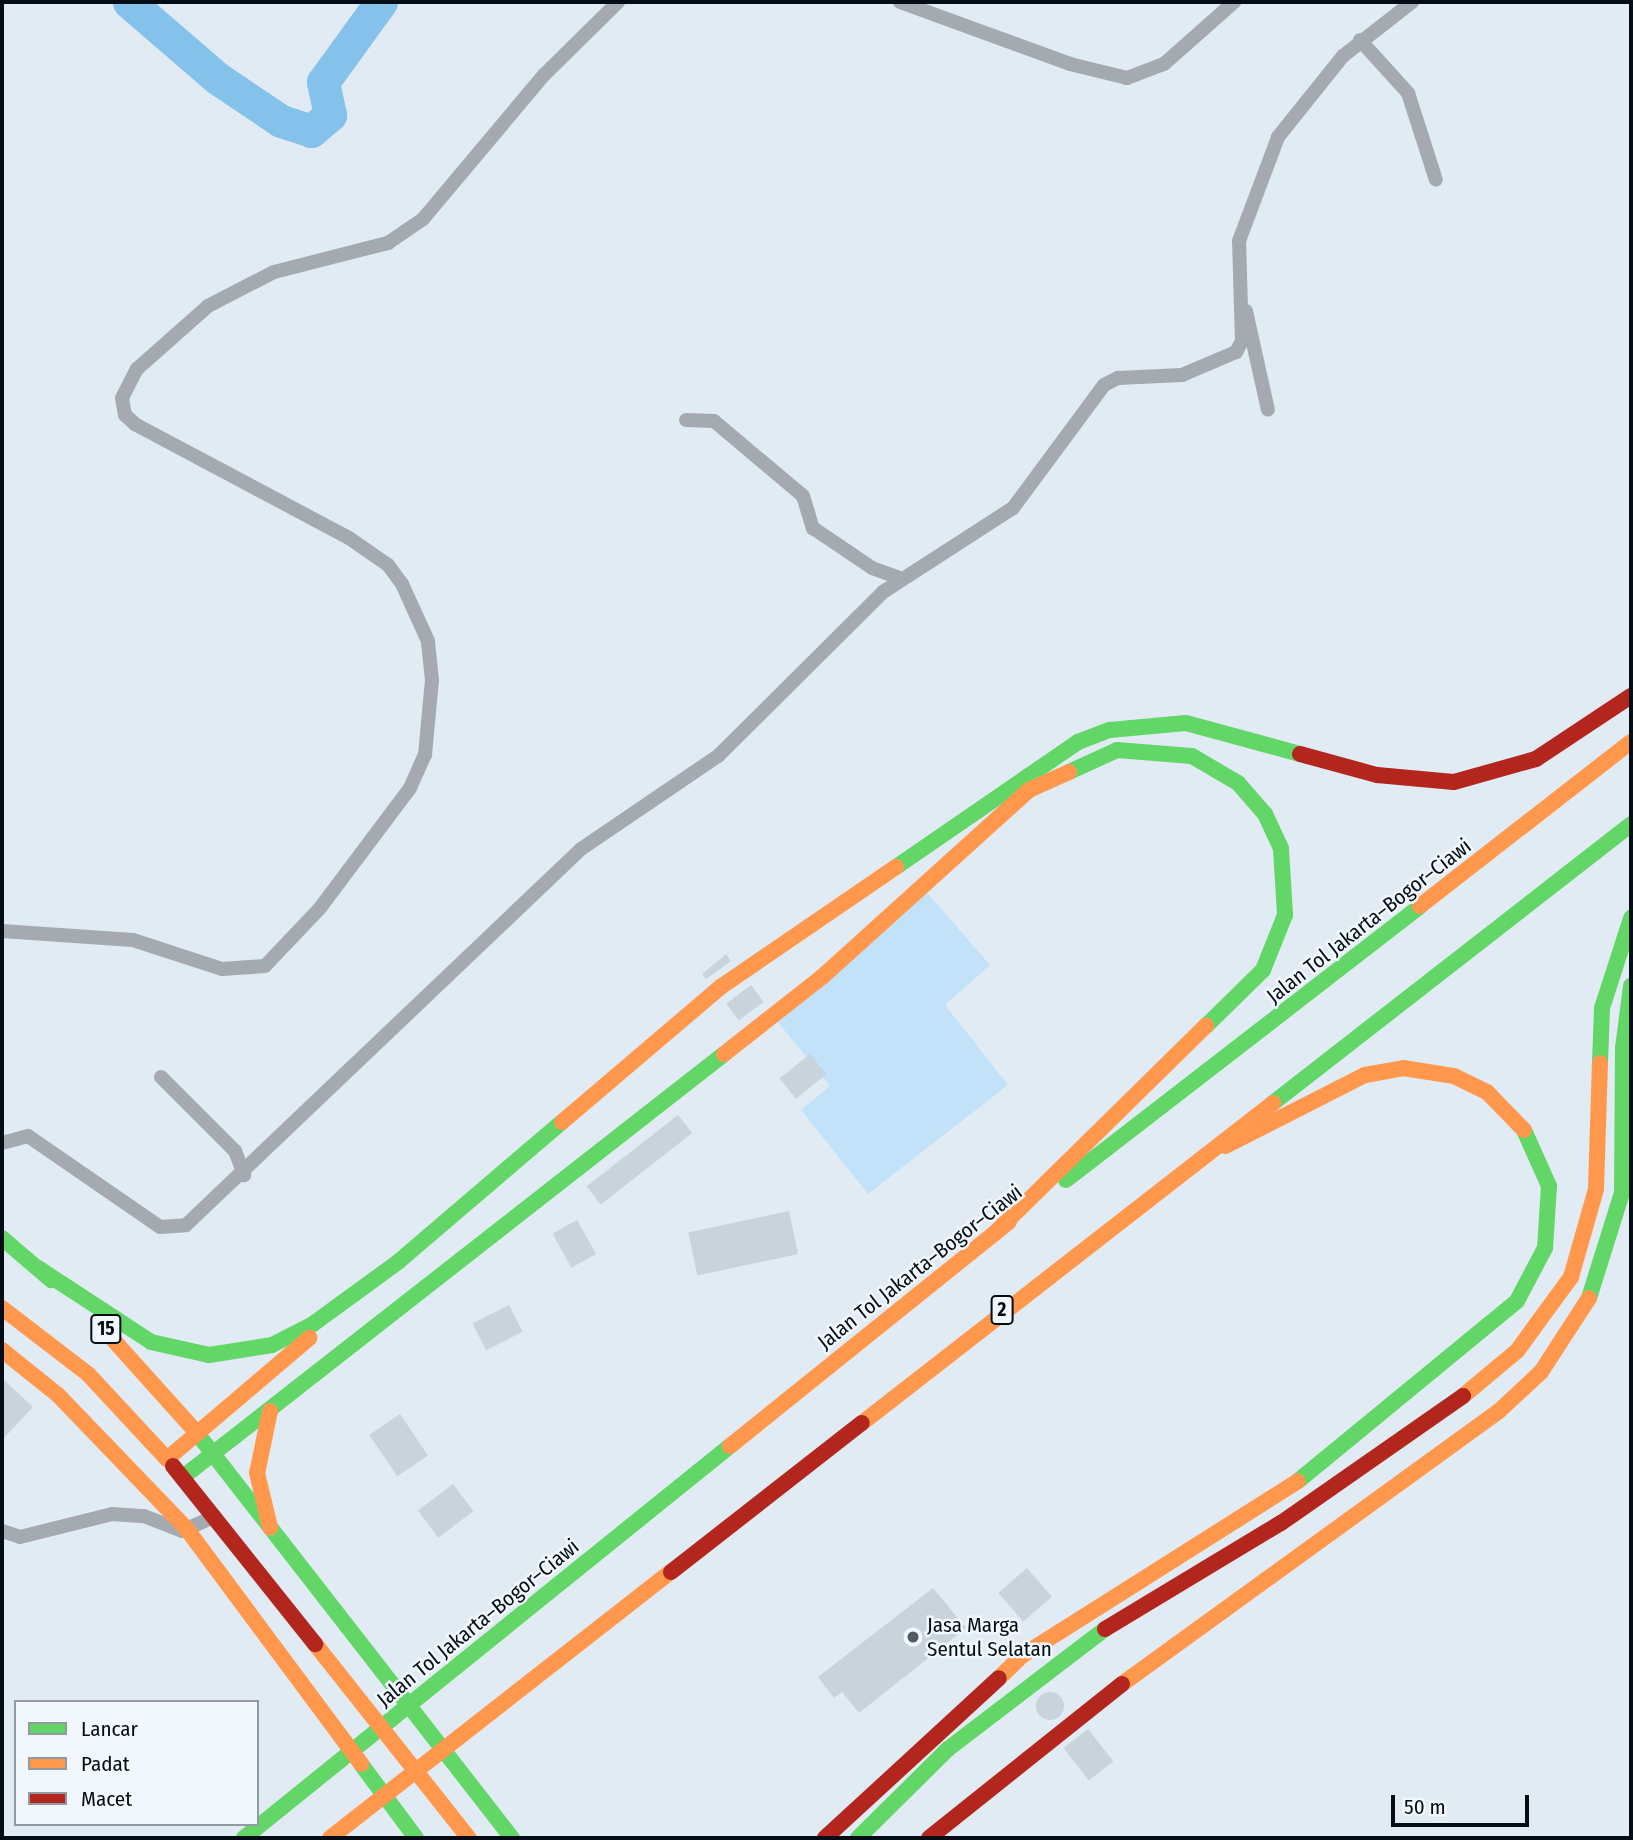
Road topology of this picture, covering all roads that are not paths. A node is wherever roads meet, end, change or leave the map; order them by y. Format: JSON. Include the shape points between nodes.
{"nodes":[{"id":1,"x":618,"y":2,"type":"edge"},
{"id":2,"x":900,"y":2,"type":"edge"},
{"id":3,"x":1234,"y":2,"type":"edge"},
{"id":4,"x":1412,"y":2,"type":"edge"},
{"id":5,"x":1360,"y":40,"type":"junction"},
{"id":6,"x":1436,"y":180,"type":"dead end"},
{"id":7,"x":1242,"y":300,"type":"junction"},
{"id":8,"x":1268,"y":410,"type":"dead end"},
{"id":9,"x":686,"y":420,"type":"dead end"},
{"id":10,"x":902,"y":579,"type":"junction"},
{"id":11,"x":1631,"y":696,"type":"edge"},
{"id":12,"x":1631,"y":742,"type":"edge"},
{"id":13,"x":1631,"y":824,"type":"edge"},
{"id":14,"x":1631,"y":918,"type":"edge"},
{"id":15,"x":2,"y":931,"type":"edge"},
{"id":16,"x":1631,"y":986,"type":"edge"},
{"id":17,"x":161,"y":1077,"type":"dead end"},
{"id":18,"x":2,"y":1143,"type":"edge"},
{"id":19,"x":1195,"y":1158,"type":"junction"},
{"id":20,"x":244,"y":1175,"type":"junction"},
{"id":21,"x":995,"y":1233,"type":"junction"},
{"id":22,"x":2,"y":1238,"type":"edge"},
{"id":23,"x":398,"y":1262,"type":"junction"},
{"id":24,"x":38,"y":1268,"type":"junction"},
{"id":25,"x":2,"y":1308,"type":"edge"},
{"id":26,"x":2,"y":1350,"type":"edge"},
{"id":27,"x":270,"y":1411,"type":"junction"},
{"id":28,"x":197,"y":1433,"type":"junction"},
{"id":29,"x":213,"y":1453,"type":"junction"},
{"id":30,"x":167,"y":1459,"type":"junction"},
{"id":31,"x":183,"y":1477,"type":"junction"},
{"id":32,"x":215,"y":1516,"type":"junction"},
{"id":33,"x":270,"y":1527,"type":"junction"},
{"id":34,"x":2,"y":1531,"type":"edge"},
{"id":35,"x":259,"y":1826,"type":"edge"},
{"id":36,"x":259,"y":1826,"type":"edge"},
{"id":37,"x":510,"y":1835,"type":"edge"},
{"id":38,"x":244,"y":1838,"type":"edge"},
{"id":39,"x":330,"y":1838,"type":"edge"},
{"id":40,"x":416,"y":1838,"type":"edge"},
{"id":41,"x":469,"y":1838,"type":"edge"},
{"id":42,"x":825,"y":1838,"type":"edge"},
{"id":43,"x":858,"y":1838,"type":"edge"},
{"id":44,"x":929,"y":1838,"type":"edge"}],
"edges":[{"from":1,"to":15,"type":"street","via":[[544,75],[423,219],[388,243],[274,272],[208,306],[137,369],[122,398],[125,415],[135,424],[349,538],[388,565],[402,584],[428,641],[432,680],[425,755],[410,788],[320,908],[265,966],[222,969],[133,940]]},
{"from":2,"to":3,"type":"street","via":[[1070,64],[1126,78],[1164,64]]},
{"from":4,"to":5,"type":"street"},
{"from":5,"to":6,"type":"street","via":[[1408,93]]},
{"from":5,"to":7,"type":"street","via":[[1305,97],[1278,137],[1243,224]]},
{"from":7,"to":8,"type":"street"},
{"from":7,"to":10,"type":"street","via":[[1236,352],[1182,375],[1125,377],[1104,385],[1013,508]]},
{"from":9,"to":10,"type":"street","via":[[713,421],[803,496],[813,528],[872,568]]},
{"from":10,"to":20,"type":"street","via":[[718,756],[580,849]]},
{"from":11,"to":23,"type":"main road","via":[[1536,759],[1454,782],[1377,775],[1186,723],[1110,730],[1078,743],[722,986]]},
{"from":12,"to":21,"type":"main road","name":"Jalan Tol Jakarta–Bogor–Ciawi","via":[[1191,1088]]},
{"from":13,"to":19,"type":"main road","number":"2"},
{"from":14,"to":43,"type":"main road","via":[[1602,1008],[1596,1189],[1586,1236],[1548,1312],[1479,1385],[1281,1522],[1163,1590],[1056,1662],[948,1749]]},
{"from":16,"to":44,"type":"main road","via":[[1623,1048],[1622,1193],[1594,1288],[1574,1329],[1541,1372],[1499,1411],[1069,1723]]},
{"from":17,"to":20,"type":"street","via":[[234,1151]]},
{"from":18,"to":20,"type":"street","via":[[28,1136],[160,1227],[186,1224]]},
{"from":19,"to":39,"type":"main road","number":"2"},
{"from":19,"to":42,"type":"main road","via":[[1278,1125],[1365,1075],[1403,1068],[1454,1076],[1487,1092],[1529,1135],[1549,1186],[1545,1248],[1517,1301],[1300,1480],[1023,1656]]},
{"from":21,"to":27,"type":"main road","via":[[1263,970],[1285,915],[1281,849],[1265,814],[1238,783],[1192,756],[1117,750],[1029,790],[822,976]]},
{"from":21,"to":36,"type":"main road","name":"Jalan Tol Jakarta–Bogor–Ciawi"},
{"from":22,"to":24,"type":"main road","number":"15"},
{"from":23,"to":24,"type":"main road","via":[[272,1345],[209,1355],[151,1342]]},
{"from":23,"to":28,"type":"main road"},
{"from":24,"to":28,"type":"main road","number":"15","via":[[122,1344]]},
{"from":25,"to":30,"type":"main road","number":"15","via":[[88,1374]]},
{"from":26,"to":40,"type":"main road","via":[[58,1395],[186,1528]]},
{"from":27,"to":29,"type":"main road"},
{"from":27,"to":33,"type":"main road","via":[[257,1473]]},
{"from":28,"to":29,"type":"main road"},
{"from":28,"to":30,"type":"main road"},
{"from":29,"to":31,"type":"main road"},
{"from":29,"to":33,"type":"main road"},
{"from":30,"to":31,"type":"main road"},
{"from":31,"to":32,"type":"main road"},
{"from":32,"to":34,"type":"street","via":[[182,1531],[144,1516],[112,1514],[20,1537]]},
{"from":32,"to":41,"type":"main road"},
{"from":33,"to":37,"type":"main road"},
{"from":35,"to":38,"type":"main road","name":"Jalan Tol Jakarta–Bogor–Ciawi"}]}
